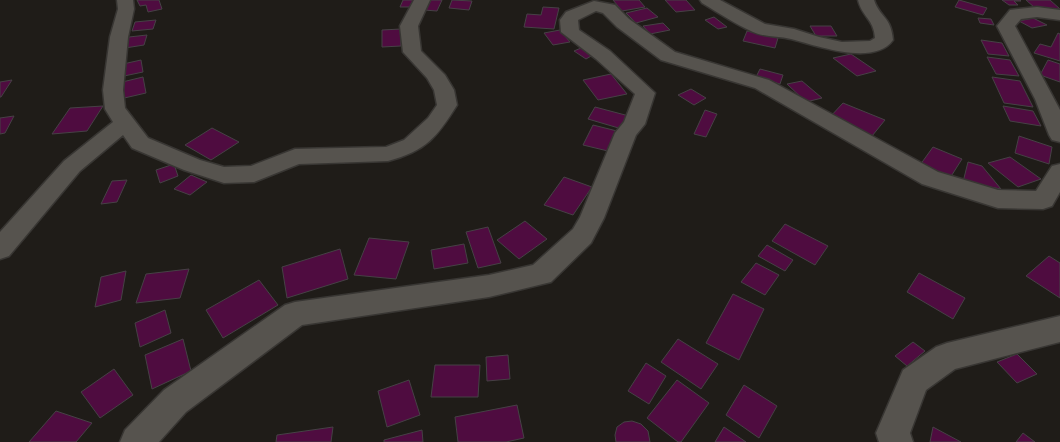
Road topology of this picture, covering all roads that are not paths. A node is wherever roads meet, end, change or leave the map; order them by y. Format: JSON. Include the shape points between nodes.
{"nodes":[{"id":1,"x":125,"y":0,"type":"edge"},
{"id":2,"x":422,"y":0,"type":"edge"},
{"id":3,"x":708,"y":0,"type":"edge"},
{"id":4,"x":866,"y":0,"type":"edge"},
{"id":5,"x":1060,"y":15,"type":"edge"},
{"id":6,"x":125,"y":123,"type":"junction"},
{"id":7,"x":1060,"y":135,"type":"edge"},
{"id":8,"x":1060,"y":172,"type":"edge"},
{"id":9,"x":0,"y":249,"type":"edge"},
{"id":10,"x":1060,"y":329,"type":"edge"},
{"id":11,"x":137,"y":442,"type":"edge"},
{"id":12,"x":896,"y":442,"type":"edge"}],
"edges":[{"from":1,"to":6,"type":"street","via":[[113,90],[114,108]]},
{"from":2,"to":6,"type":"street","via":[[409,26],[412,52],[435,75],[444,90],[447,105],[435,123],[412,145],[388,154],[295,157],[254,174],[224,175],[140,143]]},
{"from":3,"to":4,"type":"street","via":[[760,30],[794,34],[842,47],[874,46],[884,40],[883,26]]},
{"from":5,"to":7,"type":"street","via":[[1016,14],[1006,26],[1045,99]]},
{"from":6,"to":9,"type":"street","via":[[72,166]]},
{"from":8,"to":11,"type":"street","via":[[1043,200],[998,199],[930,178],[762,84],[668,56],[610,9],[594,6],[572,16],[570,32],[603,55],[645,93],[582,236],[541,274],[489,286],[295,314],[175,401]]},
{"from":10,"to":12,"type":"street","via":[[947,357],[914,380],[893,433]]}]}
